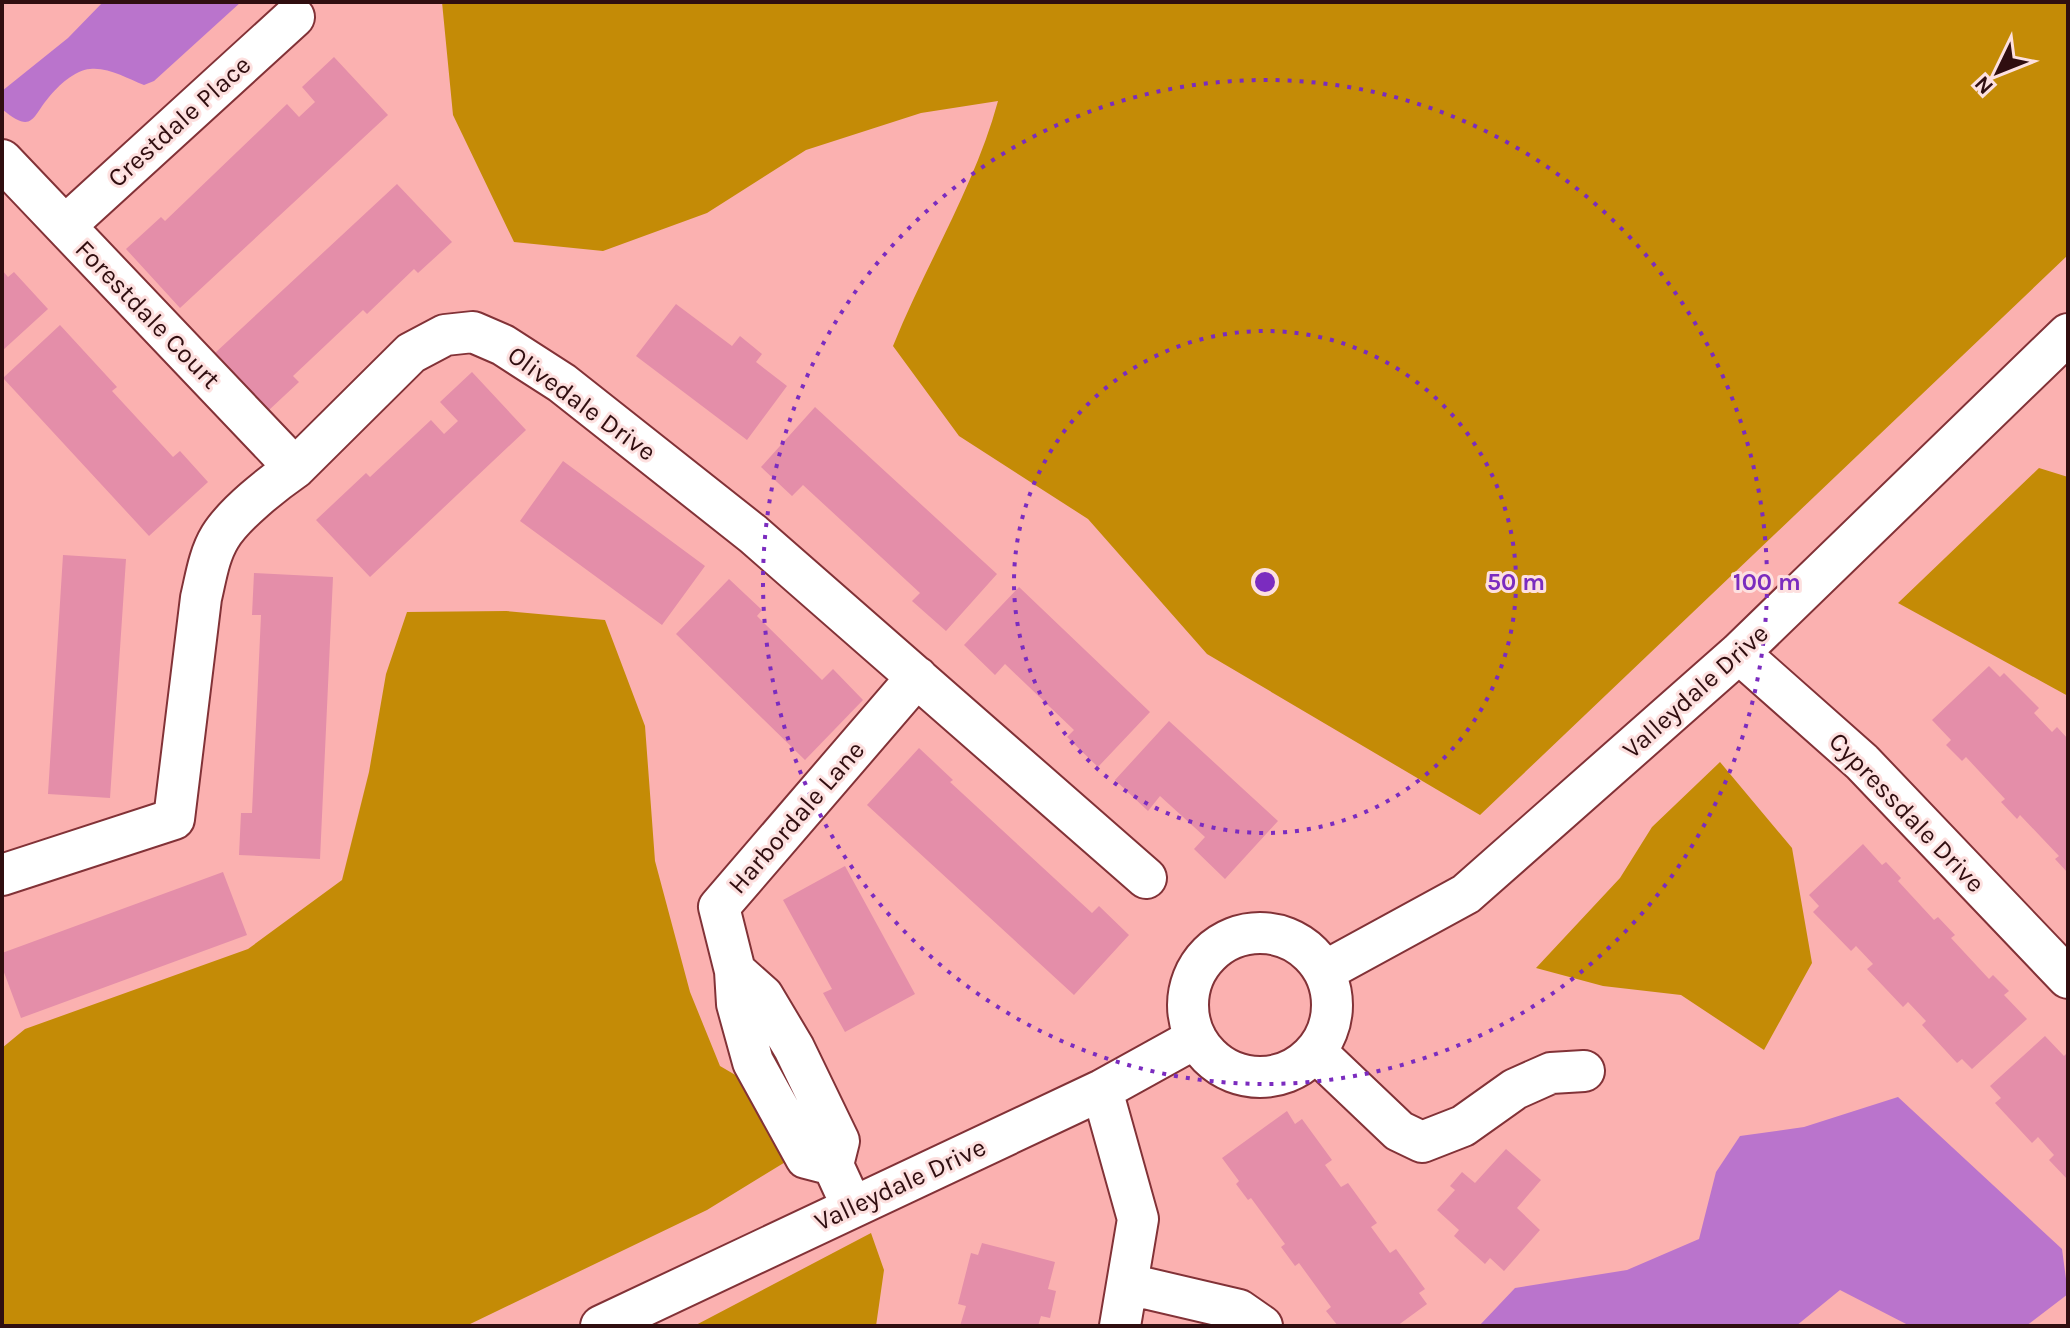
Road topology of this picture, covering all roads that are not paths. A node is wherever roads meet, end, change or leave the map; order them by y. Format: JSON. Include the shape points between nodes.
{"nodes":[{"id":1,"x":294,"y":17,"type":"dead end"},
{"id":2,"x":2,"y":160,"type":"edge"},
{"id":3,"x":65,"y":226,"type":"junction"},
{"id":4,"x":2068,"y":334,"type":"edge"},
{"id":5,"x":295,"y":468,"type":"junction"},
{"id":6,"x":1739,"y":653,"type":"junction"},
{"id":7,"x":917,"y":677,"type":"junction"},
{"id":8,"x":2,"y":875,"type":"edge"},
{"id":9,"x":1146,"y":878,"type":"dead end"},
{"id":10,"x":735,"y":971,"type":"junction"},
{"id":11,"x":1325,"y":971,"type":"junction"},
{"id":12,"x":2068,"y":978,"type":"edge"},
{"id":13,"x":1196,"y":1038,"type":"junction"},
{"id":14,"x":1316,"y":1052,"type":"junction"},
{"id":15,"x":1584,"y":1071,"type":"dead end"},
{"id":16,"x":812,"y":1084,"type":"junction"},
{"id":17,"x":1102,"y":1090,"type":"junction"},
{"id":18,"x":775,"y":1102,"type":"junction"},
{"id":19,"x":833,"y":1165,"type":"junction"},
{"id":20,"x":852,"y":1206,"type":"junction"},
{"id":21,"x":1128,"y":1284,"type":"junction"},
{"id":22,"x":601,"y":1326,"type":"edge"},
{"id":23,"x":1120,"y":1326,"type":"edge"},
{"id":24,"x":1262,"y":1326,"type":"edge"}],
"edges":[{"from":1,"to":3,"type":"street","name":"Crestdale Place"},
{"from":2,"to":3,"type":"street","name":"Forestdale Court"},
{"from":3,"to":5,"type":"street","name":"Forestdale Court"},
{"from":4,"to":6,"type":"street","name":"Valleydale Drive"},
{"from":5,"to":7,"type":"street","name":"Olivedale Drive","via":[[411,353],[445,335],[473,332],[562,383],[753,534]]},
{"from":5,"to":8,"type":"street","name":"Olivedale Drive","via":[[221,536],[208,566],[174,819]]},
{"from":6,"to":11,"type":"street","name":"Valleydale Drive","via":[[1466,894]]},
{"from":6,"to":12,"type":"street","name":"Cypressdale Drive","via":[[1843,744]]},
{"from":7,"to":9,"type":"street","name":"Olivedale Drive"},
{"from":7,"to":10,"type":"street","name":"Harbordale Lane","via":[[719,907]]},
{"from":10,"to":16,"type":"street","via":[[763,996]]},
{"from":10,"to":18,"type":"street","name":"Harbordale Lane","via":[[737,1004],[753,1062]]},
{"from":11,"to":13,"type":"street","via":[[1307,949],[1282,935],[1254,932],[1227,940],[1205,958],[1191,982],[1188,1011]]},
{"from":11,"to":14,"type":"street","via":[[1333,999],[1330,1027]]},
{"from":13,"to":14,"type":"street","via":[[1214,1060],[1253,1076],[1294,1069]]},
{"from":13,"to":17,"type":"street","name":"Valleydale Drive"},
{"from":14,"to":15,"type":"street","via":[[1399,1131],[1422,1142],[1463,1126],[1539,1078]]},
{"from":16,"to":18,"type":"street"},
{"from":16,"to":19,"type":"street","via":[[839,1141]]},
{"from":17,"to":20,"type":"street","name":"Valleydale Drive"},
{"from":17,"to":21,"type":"street","via":[[1138,1219]]},
{"from":18,"to":19,"type":"street","name":"Harbordale Lane","via":[[806,1158]]},
{"from":19,"to":20,"type":"street"},
{"from":20,"to":22,"type":"street","name":"Valleydale Drive"},
{"from":21,"to":23,"type":"street"},
{"from":21,"to":24,"type":"street","via":[[1239,1310]]}]}
